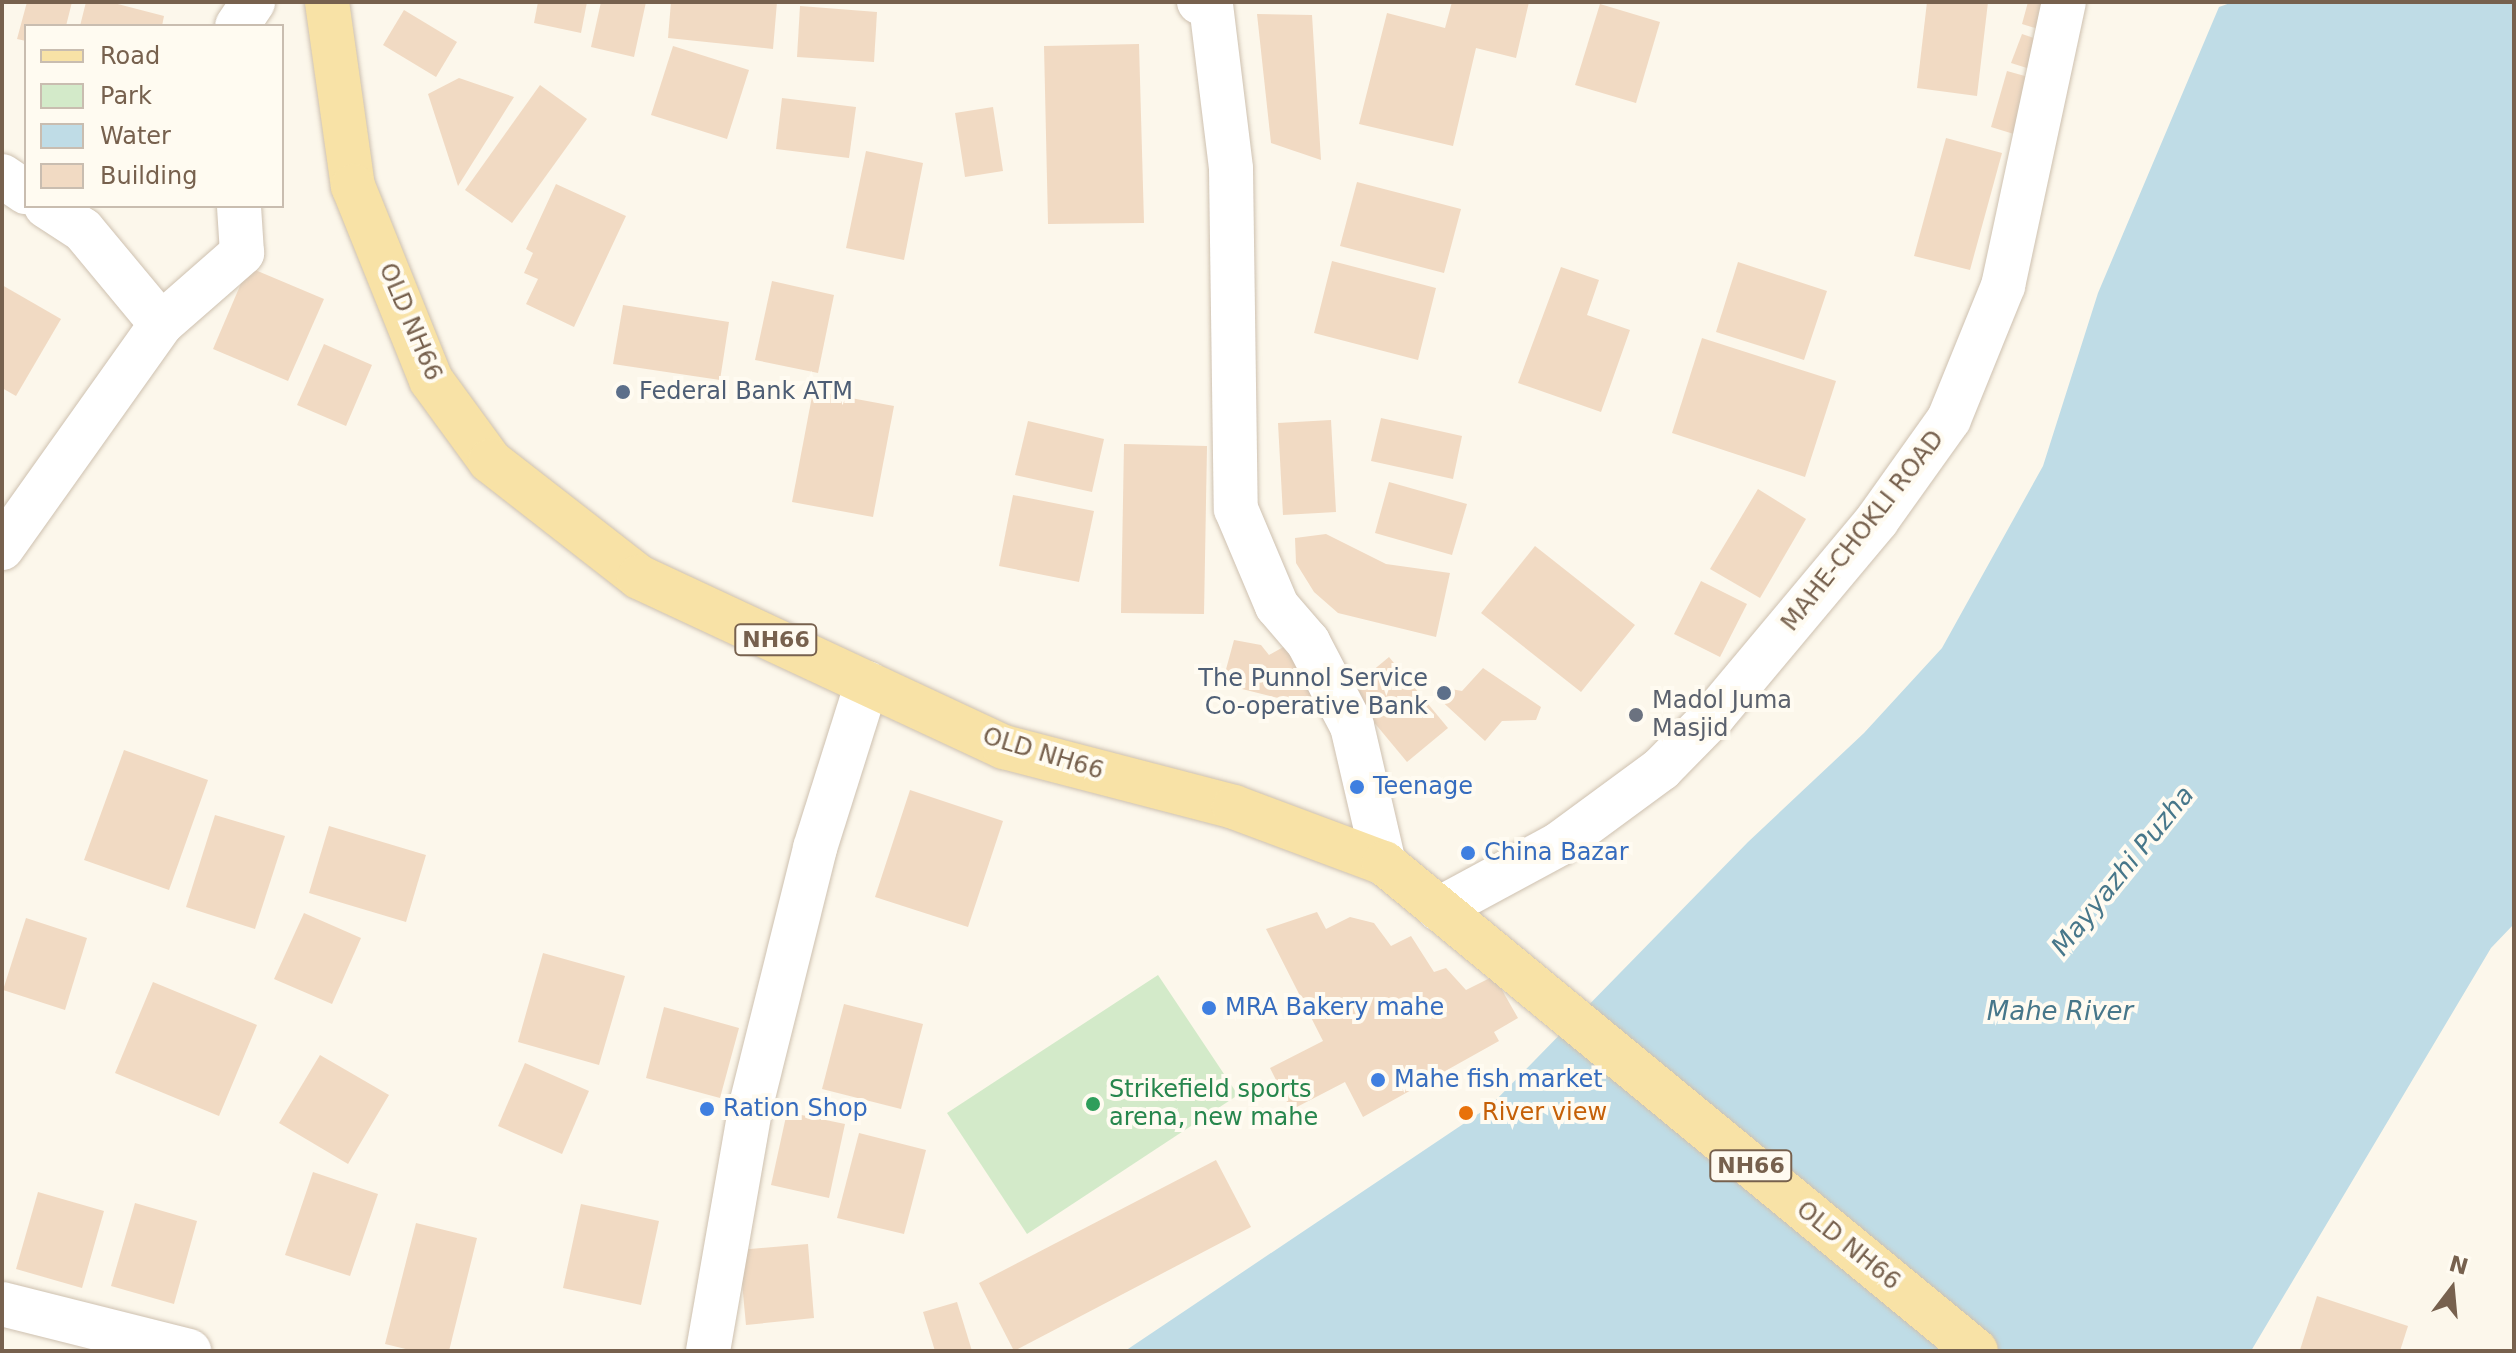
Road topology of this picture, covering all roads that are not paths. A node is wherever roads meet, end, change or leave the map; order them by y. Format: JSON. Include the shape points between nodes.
{"nodes":[{"id":1,"x":253,"y":2,"type":"edge"},
{"id":2,"x":327,"y":2,"type":"edge"},
{"id":3,"x":2064,"y":2,"type":"edge"},
{"id":4,"x":1207,"y":3,"type":"edge"},
{"id":5,"x":238,"y":24,"type":"edge"},
{"id":6,"x":2,"y":176,"type":"edge"},
{"id":7,"x":24,"y":191,"type":"edge"},
{"id":8,"x":49,"y":208,"type":"edge"},
{"id":9,"x":239,"y":208,"type":"edge"},
{"id":10,"x":161,"y":324,"type":"junction"},
{"id":11,"x":2,"y":548,"type":"edge"},
{"id":12,"x":867,"y":683,"type":"junction"},
{"id":13,"x":1384,"y":863,"type":"junction"},
{"id":14,"x":1439,"y":909,"type":"junction"},
{"id":15,"x":2,"y":1304,"type":"edge"},
{"id":16,"x":189,"y":1351,"type":"edge"},
{"id":17,"x":708,"y":1351,"type":"edge"},
{"id":18,"x":1976,"y":1351,"type":"edge"}],
"edges":[{"from":1,"to":5,"type":"street"},
{"from":2,"to":12,"type":"main road","name":"OLD NH66","number":"NH66","via":[[353,186],[431,380],[490,461],[639,577]]},
{"from":3,"to":14,"type":"street","name":"MAHE-CHOKLI ROAD","via":[[2003,286],[1949,419],[1877,520],[1767,654],[1661,769],[1559,844]]},
{"from":4,"to":13,"type":"street","via":[[1231,169],[1236,509],[1277,606],[1308,642],[1352,726]]},
{"from":6,"to":7,"type":"street"},
{"from":8,"to":10,"type":"street","via":[[83,230]]},
{"from":9,"to":10,"type":"street","via":[[242,253]]},
{"from":10,"to":11,"type":"street"},
{"from":12,"to":13,"type":"main road","name":"OLD NH66","number":"NH66","via":[[1004,747],[1234,807]]},
{"from":12,"to":17,"type":"street","via":[[815,848],[751,1105]]},
{"from":13,"to":14,"type":"main road","name":"OLD NH66","number":"NH66"},
{"from":14,"to":18,"type":"main road","name":"OLD NH66","number":"NH66"},
{"from":15,"to":16,"type":"street"}]}
